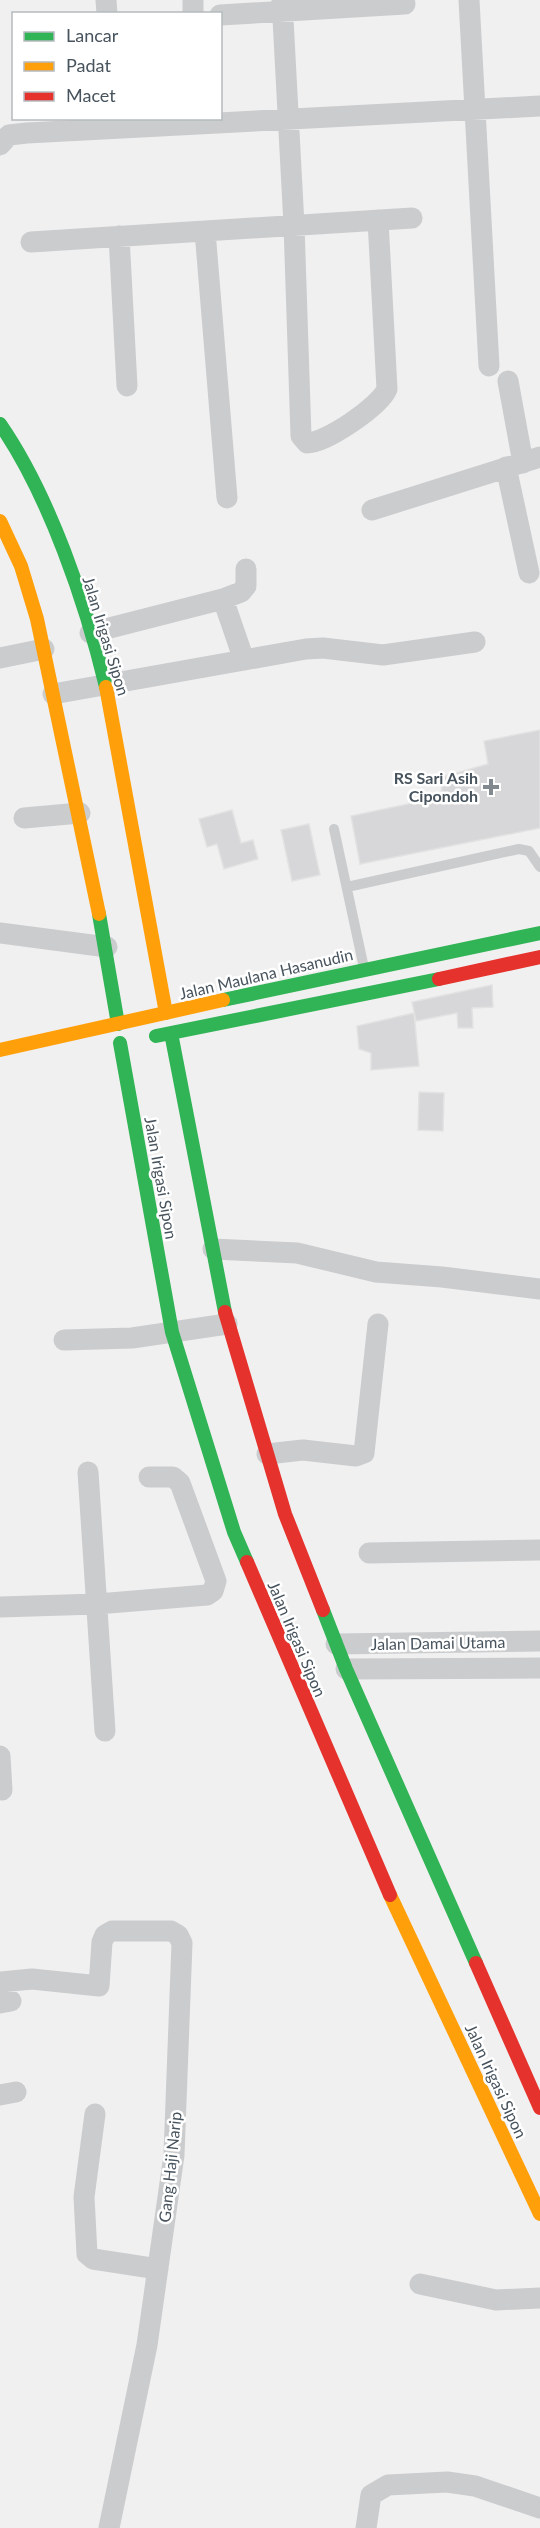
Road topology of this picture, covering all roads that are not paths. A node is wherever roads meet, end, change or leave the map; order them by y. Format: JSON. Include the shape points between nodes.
{"nodes":[{"id":1,"x":469,"y":0,"type":"edge"},
{"id":2,"x":372,"y":3,"type":"edge"},
{"id":3,"x":405,"y":4,"type":"dead end"},
{"id":4,"x":283,"y":6,"type":"edge"},
{"id":5,"x":222,"y":15,"type":"edge"},
{"id":6,"x":540,"y":106,"type":"edge"},
{"id":7,"x":475,"y":109,"type":"junction"},
{"id":8,"x":289,"y":121,"type":"junction"},
{"id":9,"x":0,"y":145,"type":"edge"},
{"id":10,"x":412,"y":218,"type":"dead end"},
{"id":11,"x":378,"y":220,"type":"junction"},
{"id":12,"x":294,"y":225,"type":"junction"},
{"id":13,"x":206,"y":231,"type":"junction"},
{"id":14,"x":119,"y":236,"type":"junction"},
{"id":15,"x":31,"y":242,"type":"dead end"},
{"id":16,"x":489,"y":366,"type":"dead end"},
{"id":17,"x":508,"y":381,"type":"dead end"},
{"id":18,"x":127,"y":386,"type":"dead end"},
{"id":19,"x":0,"y":424,"type":"edge"},
{"id":20,"x":523,"y":463,"type":"edge"},
{"id":21,"x":227,"y":498,"type":"dead end"},
{"id":22,"x":372,"y":510,"type":"dead end"},
{"id":23,"x":0,"y":521,"type":"edge"},
{"id":24,"x":246,"y":569,"type":"dead end"},
{"id":25,"x":529,"y":573,"type":"dead end"},
{"id":26,"x":223,"y":599,"type":"junction"},
{"id":27,"x":90,"y":633,"type":"junction"},
{"id":28,"x":475,"y":642,"type":"dead end"},
{"id":29,"x":44,"y":650,"type":"junction"},
{"id":30,"x":0,"y":658,"type":"edge"},
{"id":31,"x":244,"y":660,"type":"junction"},
{"id":32,"x":104,"y":685,"type":"junction"},
{"id":33,"x":56,"y":694,"type":"junction"},
{"id":34,"x":80,"y":813,"type":"junction"},
{"id":35,"x":24,"y":818,"type":"dead end"},
{"id":36,"x":334,"y":829,"type":"dead end"},
{"id":37,"x":540,"y":867,"type":"edge"},
{"id":38,"x":347,"y":887,"type":"junction"},
{"id":39,"x":0,"y":933,"type":"edge"},
{"id":40,"x":540,"y":933,"type":"edge"},
{"id":41,"x":108,"y":957,"type":"junction"},
{"id":42,"x":422,"y":957,"type":"junction"},
{"id":43,"x":540,"y":957,"type":"edge"},
{"id":44,"x":363,"y":963,"type":"junction"},
{"id":45,"x":428,"y":981,"type":"junction"},
{"id":46,"x":370,"y":994,"type":"junction"},
{"id":47,"x":162,"y":1014,"type":"junction"},
{"id":48,"x":121,"y":1019,"type":"junction"},
{"id":49,"x":168,"y":1034,"type":"junction"},
{"id":50,"x":0,"y":1050,"type":"edge"},
{"id":51,"x":213,"y":1249,"type":"junction"},
{"id":52,"x":540,"y":1289,"type":"edge"},
{"id":53,"x":378,"y":1324,"type":"dead end"},
{"id":54,"x":224,"y":1325,"type":"junction"},
{"id":55,"x":176,"y":1331,"type":"junction"},
{"id":56,"x":64,"y":1340,"type":"dead end"},
{"id":57,"x":267,"y":1454,"type":"junction"},
{"id":58,"x":88,"y":1472,"type":"dead end"},
{"id":59,"x":149,"y":1477,"type":"dead end"},
{"id":60,"x":540,"y":1550,"type":"edge"},
{"id":61,"x":369,"y":1553,"type":"dead end"},
{"id":62,"x":97,"y":1604,"type":"junction"},
{"id":63,"x":0,"y":1607,"type":"edge"},
{"id":64,"x":540,"y":1641,"type":"edge"},
{"id":65,"x":336,"y":1644,"type":"junction"},
{"id":66,"x":540,"y":1668,"type":"edge"},
{"id":67,"x":346,"y":1669,"type":"junction"},
{"id":68,"x":105,"y":1731,"type":"dead end"},
{"id":69,"x":0,"y":1755,"type":"edge"},
{"id":70,"x":2,"y":1790,"type":"dead end"},
{"id":71,"x":0,"y":1982,"type":"edge"},
{"id":72,"x":540,"y":2108,"type":"edge"},
{"id":73,"x":95,"y":2114,"type":"dead end"},
{"id":74,"x":539,"y":2208,"type":"edge"},
{"id":75,"x":158,"y":2268,"type":"junction"},
{"id":76,"x":420,"y":2284,"type":"dead end"},
{"id":77,"x":540,"y":2298,"type":"edge"},
{"id":78,"x":540,"y":2508,"type":"edge"},
{"id":79,"x":109,"y":2528,"type":"edge"},
{"id":80,"x":366,"y":2528,"type":"edge"}],
"edges":[{"from":1,"to":7,"type":"street"},
{"from":2,"to":3,"type":"street"},
{"from":2,"to":4,"type":"street"},
{"from":4,"to":5,"type":"street"},
{"from":4,"to":8,"type":"street"},
{"from":6,"to":7,"type":"street"},
{"from":7,"to":8,"type":"street"},
{"from":7,"to":16,"type":"street"},
{"from":8,"to":9,"type":"street","via":[[27,133],[9,135]]},
{"from":8,"to":12,"type":"street"},
{"from":10,"to":11,"type":"street"},
{"from":11,"to":12,"type":"street"},
{"from":11,"to":12,"type":"street","via":[[387,389],[372,408],[314,443],[307,443],[301,436]]},
{"from":12,"to":13,"type":"street"},
{"from":13,"to":14,"type":"street"},
{"from":13,"to":21,"type":"street"},
{"from":14,"to":15,"type":"street"},
{"from":14,"to":18,"type":"street"},
{"from":17,"to":20,"type":"street"},
{"from":19,"to":27,"type":"street","name":"Jalan Irigasi Sipon","via":[[21,454],[46,506]]},
{"from":20,"to":22,"type":"street"},
{"from":20,"to":25,"type":"street"},
{"from":23,"to":29,"type":"street","via":[[21,568]]},
{"from":24,"to":26,"type":"street","via":[[246,586]]},
{"from":26,"to":27,"type":"street"},
{"from":26,"to":31,"type":"street"},
{"from":27,"to":32,"type":"street","name":"Jalan Irigasi Sipon"},
{"from":28,"to":31,"type":"street","via":[[383,655],[323,648]]},
{"from":29,"to":30,"type":"street"},
{"from":29,"to":33,"type":"street"},
{"from":31,"to":32,"type":"street"},
{"from":32,"to":33,"type":"street"},
{"from":32,"to":47,"type":"street","name":"Jalan Irigasi Sipon","via":[[163,996]]},
{"from":33,"to":34,"type":"street"},
{"from":34,"to":35,"type":"street"},
{"from":34,"to":41,"type":"street"},
{"from":36,"to":38,"type":"lane"},
{"from":37,"to":38,"type":"lane","via":[[529,851],[519,849]]},
{"from":38,"to":44,"type":"lane"},
{"from":39,"to":41,"type":"street"},
{"from":40,"to":42,"type":"street","name":"Jalan Maulana Hasanudin"},
{"from":41,"to":48,"type":"street"},
{"from":42,"to":44,"type":"street","name":"Jalan Maulana Hasanudin"},
{"from":42,"to":45,"type":"street"},
{"from":43,"to":45,"type":"street"},
{"from":44,"to":46,"type":"lane"},
{"from":44,"to":47,"type":"street","name":"Jalan Maulana Hasanudin"},
{"from":45,"to":46,"type":"street"},
{"from":46,"to":49,"type":"street"},
{"from":47,"to":48,"type":"street","name":"Jalan Maulana Hasanudin"},
{"from":48,"to":50,"type":"street","name":"Jalan Maulana Hasanudin"},
{"from":49,"to":51,"type":"street","name":"Jalan Irigasi Sipon"},
{"from":49,"to":55,"type":"street","name":"Jalan Irigasi Sipon","via":[[126,1042]]},
{"from":51,"to":52,"type":"street","via":[[297,1253],[376,1272]]},
{"from":51,"to":54,"type":"street","name":"Jalan Irigasi Sipon"},
{"from":53,"to":57,"type":"street","via":[[364,1453],[356,1456],[303,1450]]},
{"from":54,"to":55,"type":"street"},
{"from":54,"to":57,"type":"street","name":"Jalan Irigasi Sipon"},
{"from":55,"to":56,"type":"street"},
{"from":55,"to":74,"type":"street","name":"Jalan Irigasi Sipon","via":[[234,1532],[372,1858]]},
{"from":57,"to":65,"type":"street","name":"Jalan Irigasi Sipon","via":[[285,1514]]},
{"from":58,"to":62,"type":"street"},
{"from":59,"to":62,"type":"street","via":[[172,1477],[180,1483],[216,1586],[207,1595]]},
{"from":60,"to":61,"type":"street"},
{"from":62,"to":63,"type":"street"},
{"from":62,"to":68,"type":"street"},
{"from":64,"to":65,"type":"street","name":"Jalan Damai Utama"},
{"from":65,"to":67,"type":"street","name":"Jalan Irigasi Sipon"},
{"from":66,"to":67,"type":"street","name":"Jalan Damai Utama"},
{"from":67,"to":72,"type":"street","name":"Jalan Irigasi Sipon"},
{"from":69,"to":70,"type":"street"},
{"from":71,"to":75,"type":"street","name":"Gang Haji Narip","via":[[32,1979],[95,1987],[101,1983],[105,1935],[112,1931],[171,1931],[181,1938],[174,2155]]},
{"from":73,"to":75,"type":"street","via":[[84,2197],[87,2254],[93,2259]]},
{"from":75,"to":79,"type":"street","name":"Gang Haji Narip","via":[[147,2345]]},
{"from":76,"to":77,"type":"street","via":[[496,2300]]},
{"from":78,"to":80,"type":"street","via":[[475,2486],[447,2482],[388,2486],[370,2494]]}]}
